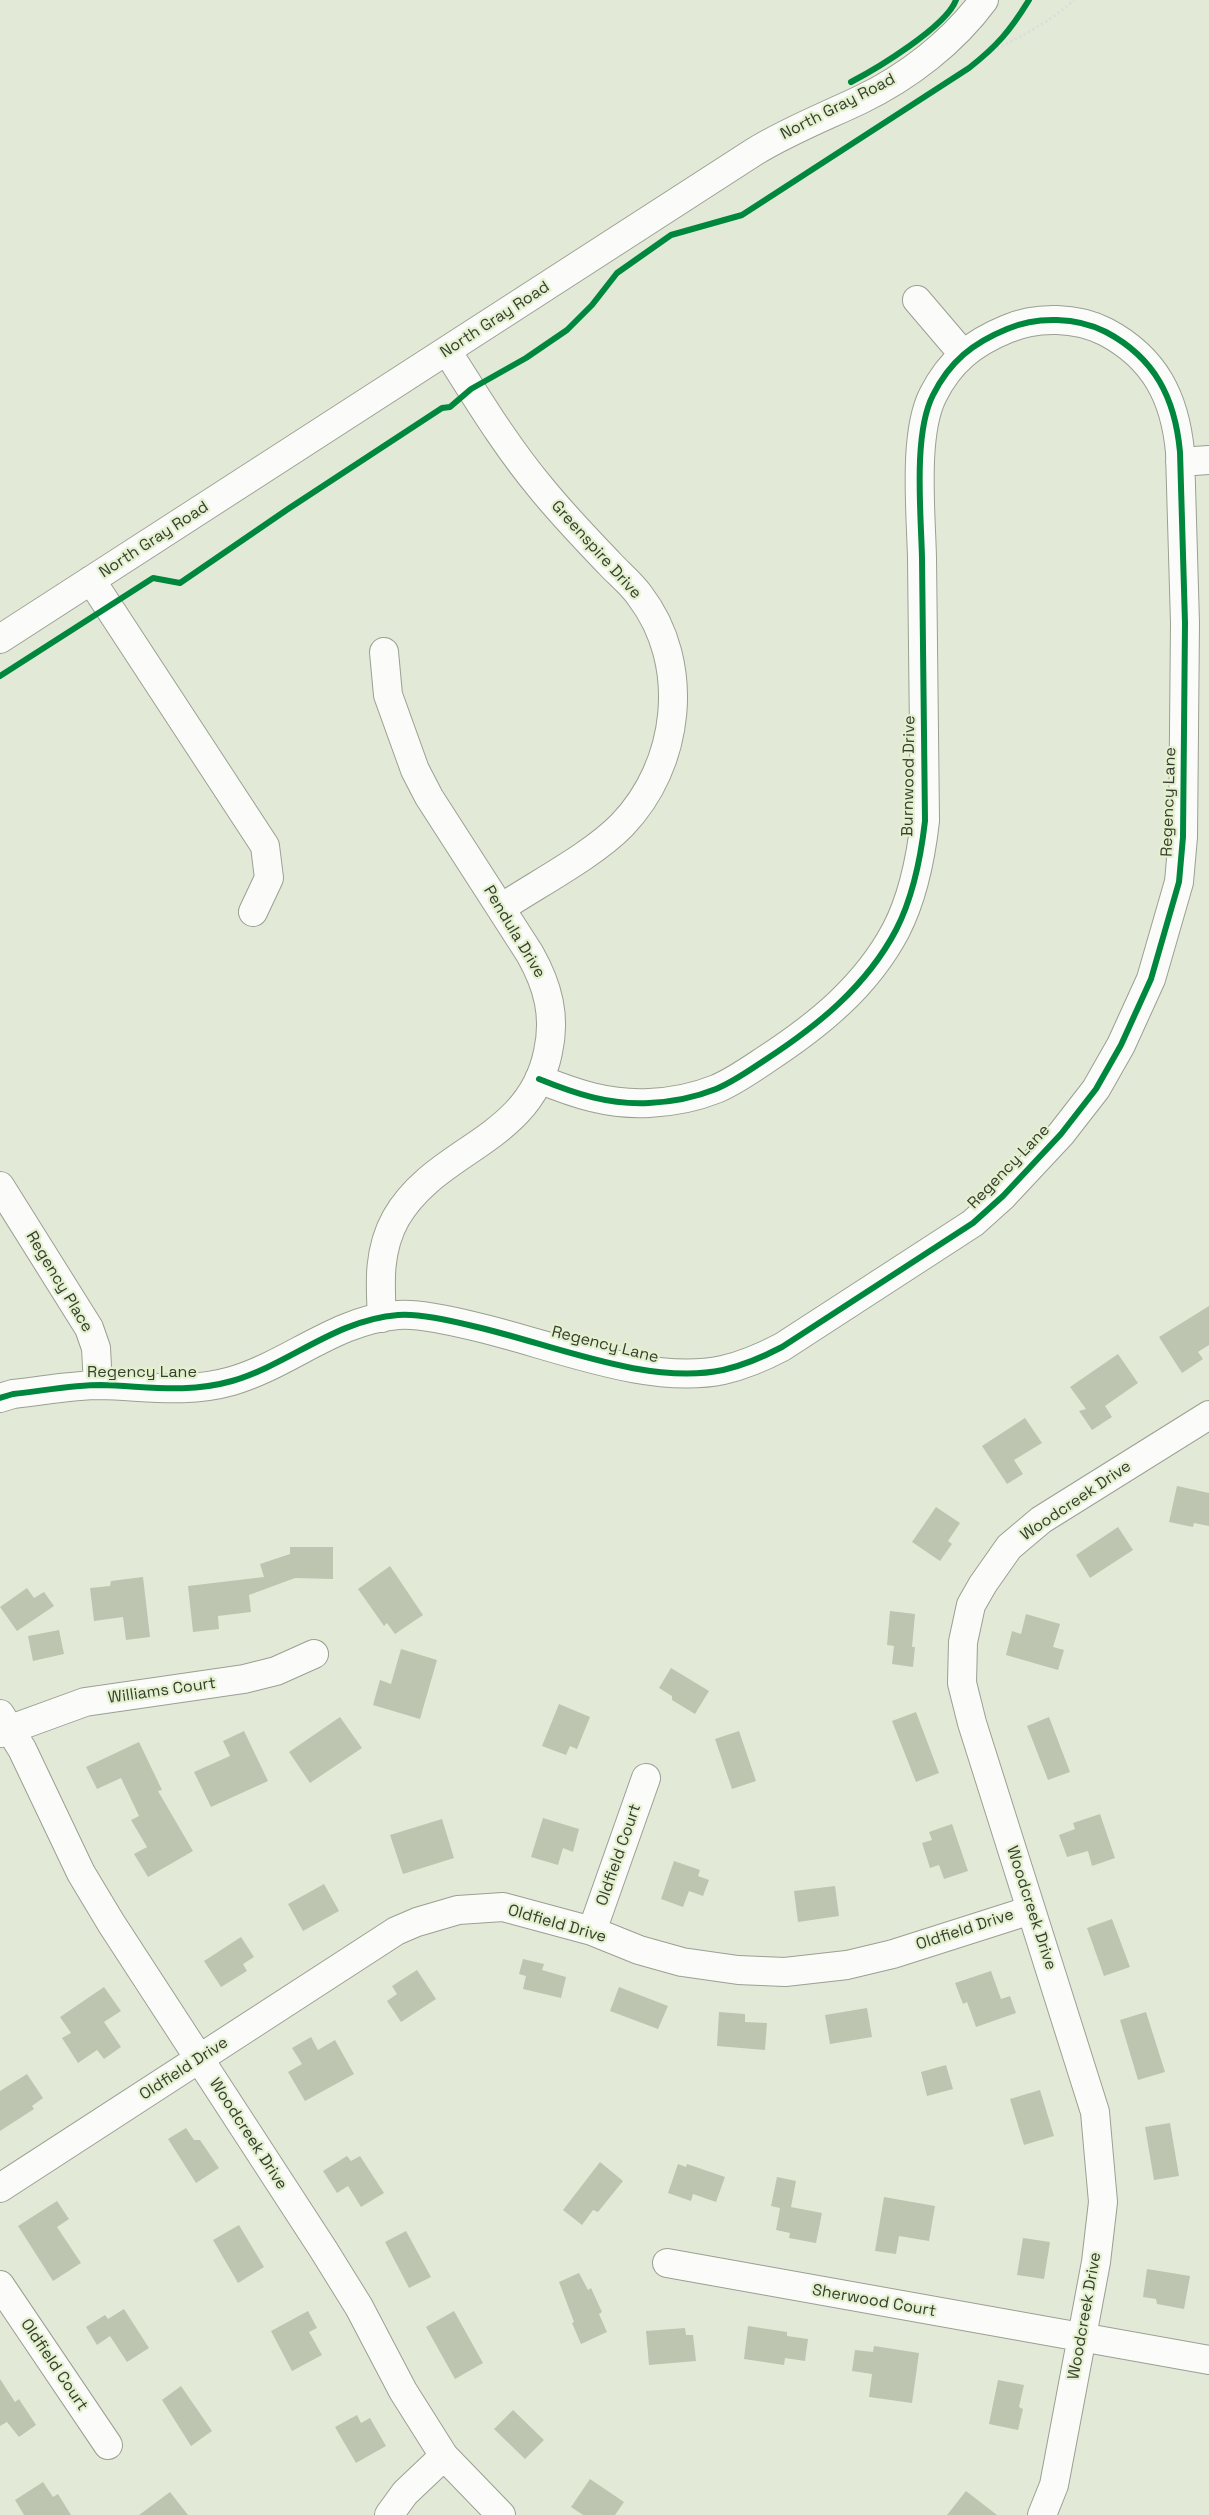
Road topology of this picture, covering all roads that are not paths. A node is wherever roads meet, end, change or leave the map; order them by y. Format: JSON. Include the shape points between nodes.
{"nodes":[{"id":1,"x":984,"y":0,"type":"edge"},
{"id":2,"x":918,"y":300,"type":"dead end"},
{"id":3,"x":447,"y":351,"type":"junction"},
{"id":4,"x":963,"y":354,"type":"junction"},
{"id":5,"x":1209,"y":460,"type":"edge"},
{"id":6,"x":1180,"y":462,"type":"junction"},
{"id":7,"x":91,"y":580,"type":"junction"},
{"id":8,"x":0,"y":638,"type":"edge"},
{"id":9,"x":384,"y":652,"type":"dead end"},
{"id":10,"x":501,"y":908,"type":"junction"},
{"id":11,"x":254,"y":912,"type":"dead end"},
{"id":12,"x":539,"y":1079,"type":"junction"},
{"id":13,"x":0,"y":1186,"type":"edge"},
{"id":14,"x":382,"y":1318,"type":"junction"},
{"id":15,"x":98,"y":1385,"type":"junction"},
{"id":16,"x":0,"y":1398,"type":"edge"},
{"id":17,"x":1209,"y":1415,"type":"edge"},
{"id":18,"x":314,"y":1654,"type":"dead end"},
{"id":19,"x":3,"y":1725,"type":"edge"},
{"id":20,"x":646,"y":1778,"type":"dead end"},
{"id":21,"x":1031,"y":1910,"type":"junction"},
{"id":22,"x":592,"y":1932,"type":"junction"},
{"id":23,"x":200,"y":2060,"type":"junction"},
{"id":24,"x":0,"y":2188,"type":"edge"},
{"id":25,"x":667,"y":2263,"type":"dead end"},
{"id":26,"x":0,"y":2285,"type":"edge"},
{"id":27,"x":1082,"y":2338,"type":"junction"},
{"id":28,"x":1209,"y":2360,"type":"edge"},
{"id":29,"x":108,"y":2445,"type":"dead end"},
{"id":30,"x":444,"y":2456,"type":"junction"},
{"id":31,"x":389,"y":2515,"type":"edge"},
{"id":32,"x":501,"y":2515,"type":"edge"},
{"id":33,"x":1042,"y":2515,"type":"edge"}],
"edges":[{"from":1,"to":3,"type":"street","name":"North Gray Road","via":[[945,42],[899,78],[860,100],[769,142]]},
{"from":2,"to":4,"type":"street"},
{"from":3,"to":7,"type":"street","name":"North Gray Road"},
{"from":3,"to":10,"type":"street","name":"Greenspire Drive","via":[[503,440],[529,474],[640,596],[658,627],[668,654],[672,679],[673,706],[664,755],[656,778],[641,802],[622,825],[594,847]]},
{"from":4,"to":6,"type":"street","name":"Regency Lane","via":[[988,336],[1019,324],[1048,320],[1099,328],[1137,352],[1165,391],[1178,425]]},
{"from":4,"to":12,"type":"street","name":"Burnwood Drive","via":[[932,396],[922,428],[925,821],[914,879],[896,930],[842,1002],[807,1032],[717,1089],[680,1099],[623,1102],[582,1096]]},
{"from":5,"to":6,"type":"street"},
{"from":6,"to":14,"type":"street","name":"Regency Lane","via":[[1185,633],[1183,838],[1179,882],[1150,979],[1121,1045],[1096,1089],[1061,1134],[1004,1196],[973,1223],[782,1347],[753,1362],[723,1370],[666,1374],[460,1323],[400,1315]]},
{"from":7,"to":8,"type":"street","name":"North Gray Road"},
{"from":7,"to":11,"type":"street","via":[[265,846],[269,878]]},
{"from":9,"to":10,"type":"street","name":"Pendula Drive","via":[[388,695],[415,770]]},
{"from":10,"to":12,"type":"street","name":"Pendula Drive","via":[[541,974],[549,997],[552,1037]]},
{"from":12,"to":14,"type":"street","name":"Pendula Drive","via":[[524,1106],[508,1122],[418,1187],[402,1208],[385,1243],[379,1271]]},
{"from":13,"to":15,"type":"street","name":"Regency Place","via":[[89,1328],[96,1348]]},
{"from":14,"to":15,"type":"street","name":"Regency Lane","via":[[332,1332],[257,1372],[225,1382],[182,1390]]},
{"from":15,"to":16,"type":"street","name":"Regency Lane"},
{"from":17,"to":21,"type":"street","name":"Woodcreek Drive","via":[[1041,1520],[1009,1547],[971,1605],[963,1642],[962,1683]]},
{"from":18,"to":19,"type":"street","name":"Williams Court","via":[[265,1674],[85,1702]]},
{"from":19,"to":23,"type":"street","name":"Woodcreek Drive","via":[[22,1749],[81,1873]]},
{"from":20,"to":22,"type":"street","name":"Oldfield Court"},
{"from":21,"to":22,"type":"street","name":"Oldfield Drive","via":[[874,1959],[785,1972],[738,1970],[682,1962]]},
{"from":21,"to":27,"type":"street","name":"Woodcreek Drive","via":[[1090,2094],[1098,2130],[1104,2202]]},
{"from":22,"to":23,"type":"street","name":"Oldfield Drive","via":[[504,1907],[458,1910],[417,1922],[396,1931]]},
{"from":23,"to":24,"type":"street","name":"Oldfield Drive"},
{"from":23,"to":30,"type":"street","name":"Woodcreek Drive","via":[[359,2307],[403,2391]]},
{"from":25,"to":27,"type":"street","name":"Sherwood Court"},
{"from":26,"to":29,"type":"street","name":"Oldfield Court"},
{"from":27,"to":28,"type":"street","name":"Sherwood Court"},
{"from":27,"to":33,"type":"street","name":"Woodcreek Drive","via":[[1054,2485]]},
{"from":30,"to":31,"type":"street","via":[[405,2493]]},
{"from":30,"to":32,"type":"street","name":"Woodcreek Drive"}]}
